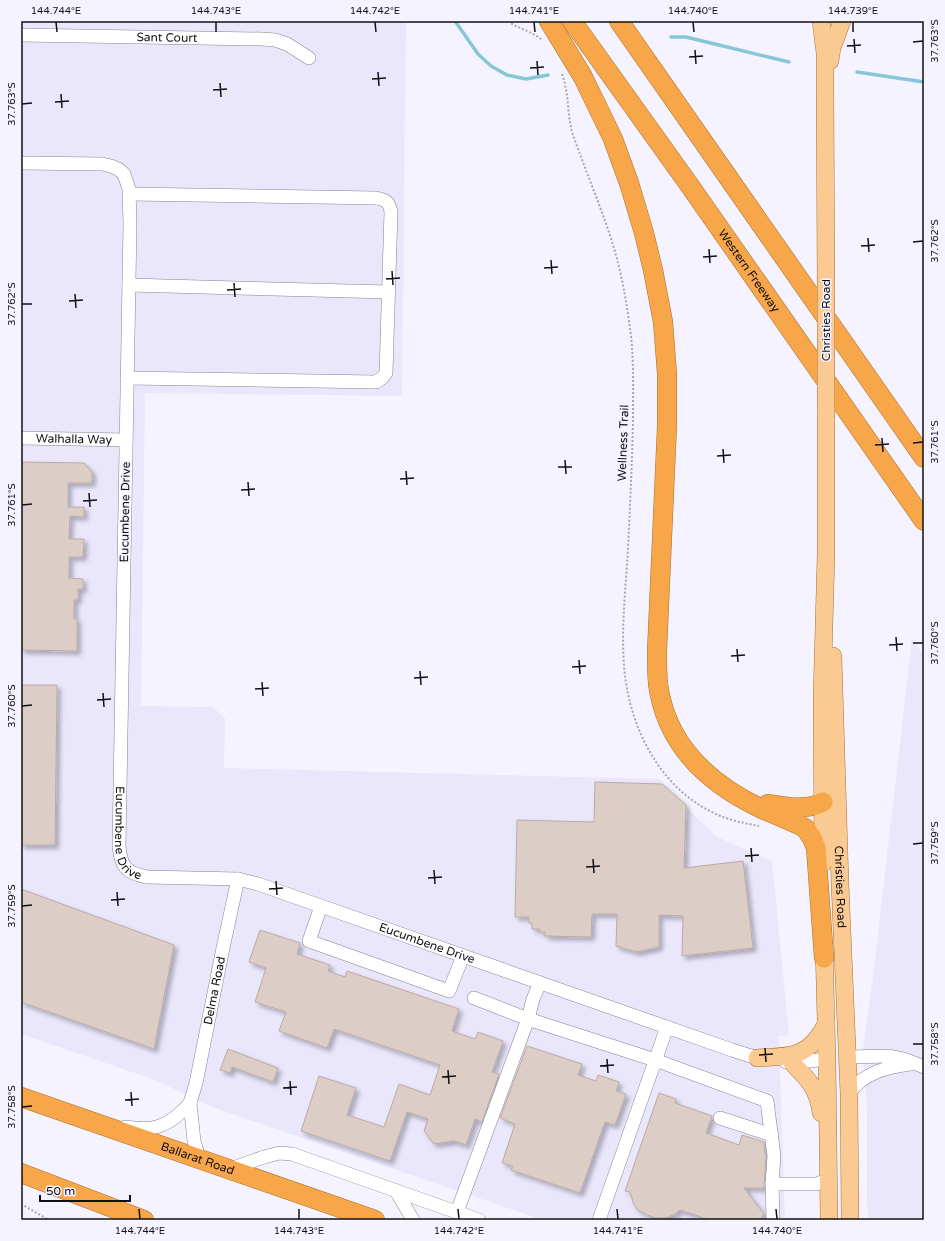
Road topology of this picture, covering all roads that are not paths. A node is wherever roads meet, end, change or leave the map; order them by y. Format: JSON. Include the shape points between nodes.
{"nodes":[{"id":1,"x":549,"y":21,"type":"edge"},
{"id":2,"x":572,"y":21,"type":"edge"},
{"id":3,"x":619,"y":21,"type":"edge"},
{"id":4,"x":821,"y":21,"type":"edge"},
{"id":5,"x":842,"y":21,"type":"edge"},
{"id":6,"x":21,"y":35,"type":"edge"},
{"id":7,"x":309,"y":58,"type":"dead end"},
{"id":8,"x":825,"y":87,"type":"junction"},
{"id":9,"x":21,"y":163,"type":"edge"},
{"id":10,"x":130,"y":194,"type":"junction"},
{"id":11,"x":129,"y":285,"type":"junction"},
{"id":12,"x":388,"y":292,"type":"junction"},
{"id":13,"x":127,"y":378,"type":"junction"},
{"id":14,"x":21,"y":438,"type":"edge"},
{"id":15,"x":126,"y":440,"type":"junction"},
{"id":16,"x":924,"y":458,"type":"edge"},
{"id":17,"x":924,"y":521,"type":"edge"},
{"id":18,"x":826,"y":554,"type":"junction"},
{"id":19,"x":834,"y":676,"type":"junction"},
{"id":20,"x":743,"y":798,"type":"junction"},
{"id":21,"x":823,"y":802,"type":"junction"},
{"id":22,"x":238,"y":879,"type":"junction"},
{"id":23,"x":321,"y":906,"type":"junction"},
{"id":24,"x":463,"y":956,"type":"junction"},
{"id":25,"x":824,"y":958,"type":"junction"},
{"id":26,"x":540,"y":983,"type":"junction"},
{"id":27,"x":474,"y":998,"type":"dead end"},
{"id":28,"x":528,"y":1019,"type":"junction"},
{"id":29,"x":826,"y":1024,"type":"junction"},
{"id":30,"x":667,"y":1027,"type":"junction"},
{"id":31,"x":848,"y":1057,"type":"junction"},
{"id":32,"x":757,"y":1058,"type":"junction"},
{"id":33,"x":828,"y":1059,"type":"junction"},
{"id":34,"x":655,"y":1060,"type":"junction"},
{"id":35,"x":792,"y":1063,"type":"junction"},
{"id":36,"x":919,"y":1065,"type":"edge"},
{"id":37,"x":849,"y":1094,"type":"junction"},
{"id":38,"x":21,"y":1097,"type":"edge"},
{"id":39,"x":190,"y":1103,"type":"junction"},
{"id":40,"x":720,"y":1118,"type":"dead end"},
{"id":41,"x":100,"y":1124,"type":"junction"},
{"id":42,"x":772,"y":1135,"type":"junction"},
{"id":43,"x":199,"y":1158,"type":"junction"},
{"id":44,"x":230,"y":1169,"type":"junction"},
{"id":45,"x":21,"y":1173,"type":"edge"},
{"id":46,"x":829,"y":1179,"type":"junction"},
{"id":47,"x":772,"y":1184,"type":"junction"},
{"id":48,"x":396,"y":1191,"type":"junction"},
{"id":49,"x":457,"y":1212,"type":"junction"},
{"id":50,"x":602,"y":1219,"type":"edge"},
{"id":51,"x":144,"y":1220,"type":"edge"},
{"id":52,"x":374,"y":1220,"type":"edge"},
{"id":53,"x":413,"y":1220,"type":"edge"},
{"id":54,"x":480,"y":1220,"type":"edge"},
{"id":55,"x":773,"y":1220,"type":"edge"},
{"id":56,"x":829,"y":1220,"type":"edge"},
{"id":57,"x":850,"y":1220,"type":"edge"}],
"edges":[{"from":1,"to":20,"type":"highway","via":[[583,77],[629,182],[646,240],[663,322],[667,426],[656,651],[662,702],[672,729],[687,753],[711,777]]},
{"from":2,"to":17,"type":"highway","name":"Western Freeway"},
{"from":3,"to":16,"type":"highway"},
{"from":4,"to":8,"type":"main road","name":"Christies Road","via":[[825,53]]},
{"from":5,"to":8,"type":"main road","name":"Christies Road","via":[[832,48]]},
{"from":6,"to":7,"type":"street","name":"Sant Court","via":[[262,38],[287,44]]},
{"from":8,"to":18,"type":"main road","name":"Christies Road","bridge":true},
{"from":9,"to":10,"type":"street","name":"Eucumbene Drive","via":[[111,166],[124,174]]},
{"from":10,"to":11,"type":"street","name":"Eucumbene Drive"},
{"from":10,"to":12,"type":"street","via":[[384,200],[389,204],[391,212]]},
{"from":11,"to":12,"type":"street"},
{"from":11,"to":13,"type":"street","name":"Eucumbene Drive"},
{"from":12,"to":13,"type":"street","via":[[386,373],[376,382]]},
{"from":13,"to":15,"type":"street","name":"Eucumbene Drive"},
{"from":14,"to":15,"type":"street","name":"Walhalla Way"},
{"from":15,"to":22,"type":"street","name":"Eucumbene Drive","via":[[119,820],[122,865],[137,875]]},
{"from":18,"to":19,"type":"main road","name":"Christies Road"},
{"from":18,"to":21,"type":"main road","name":"Christies Road","via":[[822,697]]},
{"from":19,"to":21,"type":"main road","via":[[829,792]]},
{"from":19,"to":31,"type":"main road","name":"Christies Road","via":[[839,877]]},
{"from":20,"to":21,"type":"highway","via":[[781,806],[805,807]]},
{"from":20,"to":25,"type":"highway","via":[[805,828],[812,838],[816,848]]},
{"from":21,"to":25,"type":"main road","name":"Christies Road"},
{"from":22,"to":23,"type":"street","name":"Eucumbene Drive"},
{"from":22,"to":39,"type":"street","name":"Delma Road"},
{"from":23,"to":24,"type":"street","name":"Eucumbene Drive"},
{"from":23,"to":24,"type":"street","via":[[309,941],[449,991]]},
{"from":24,"to":26,"type":"street","name":"Eucumbene Drive"},
{"from":25,"to":29,"type":"main road","name":"Christies Road"},
{"from":26,"to":28,"type":"street"},
{"from":26,"to":30,"type":"street","name":"Eucumbene Drive"},
{"from":27,"to":28,"type":"street"},
{"from":28,"to":34,"type":"street"},
{"from":28,"to":49,"type":"street"},
{"from":29,"to":32,"type":"main road","via":[[820,1037],[800,1052],[789,1056]]},
{"from":29,"to":33,"type":"main road","name":"Christies Road"},
{"from":30,"to":32,"type":"street","name":"Eucumbene Drive"},
{"from":30,"to":34,"type":"street"},
{"from":31,"to":33,"type":"main road"},
{"from":31,"to":36,"type":"street","via":[[889,1056]]},
{"from":31,"to":37,"type":"main road","name":"Christies Road"},
{"from":32,"to":35,"type":"street","name":"Eucumbene Drive"},
{"from":33,"to":35,"type":"street","name":"Eucumbene Drive"},
{"from":33,"to":46,"type":"main road","name":"Christies Road"},
{"from":34,"to":42,"type":"street","via":[[767,1101]]},
{"from":34,"to":50,"type":"street"},
{"from":35,"to":46,"type":"main road","via":[[810,1083],[818,1097]]},
{"from":36,"to":37,"type":"street","via":[[893,1066],[880,1070],[856,1084]]},
{"from":37,"to":57,"type":"main road","name":"Christies Road"},
{"from":38,"to":41,"type":"highway","name":"Ballarat Road"},
{"from":39,"to":41,"type":"street","via":[[171,1121],[151,1129]]},
{"from":39,"to":43,"type":"street","name":"Delma Road","via":[[194,1141]]},
{"from":40,"to":42,"type":"street"},
{"from":41,"to":43,"type":"highway","name":"Ballarat Road"},
{"from":42,"to":47,"type":"street"},
{"from":43,"to":44,"type":"highway","name":"Ballarat Road"},
{"from":44,"to":48,"type":"street","via":[[279,1153],[292,1154]]},
{"from":44,"to":52,"type":"highway","name":"Ballarat Road"},
{"from":45,"to":51,"type":"highway"},
{"from":46,"to":47,"type":"street","via":[[817,1184]]},
{"from":46,"to":56,"type":"main road","name":"Christies Road"},
{"from":47,"to":55,"type":"street"},
{"from":48,"to":49,"type":"street"},
{"from":48,"to":53,"type":"street"},
{"from":49,"to":54,"type":"street"}]}
